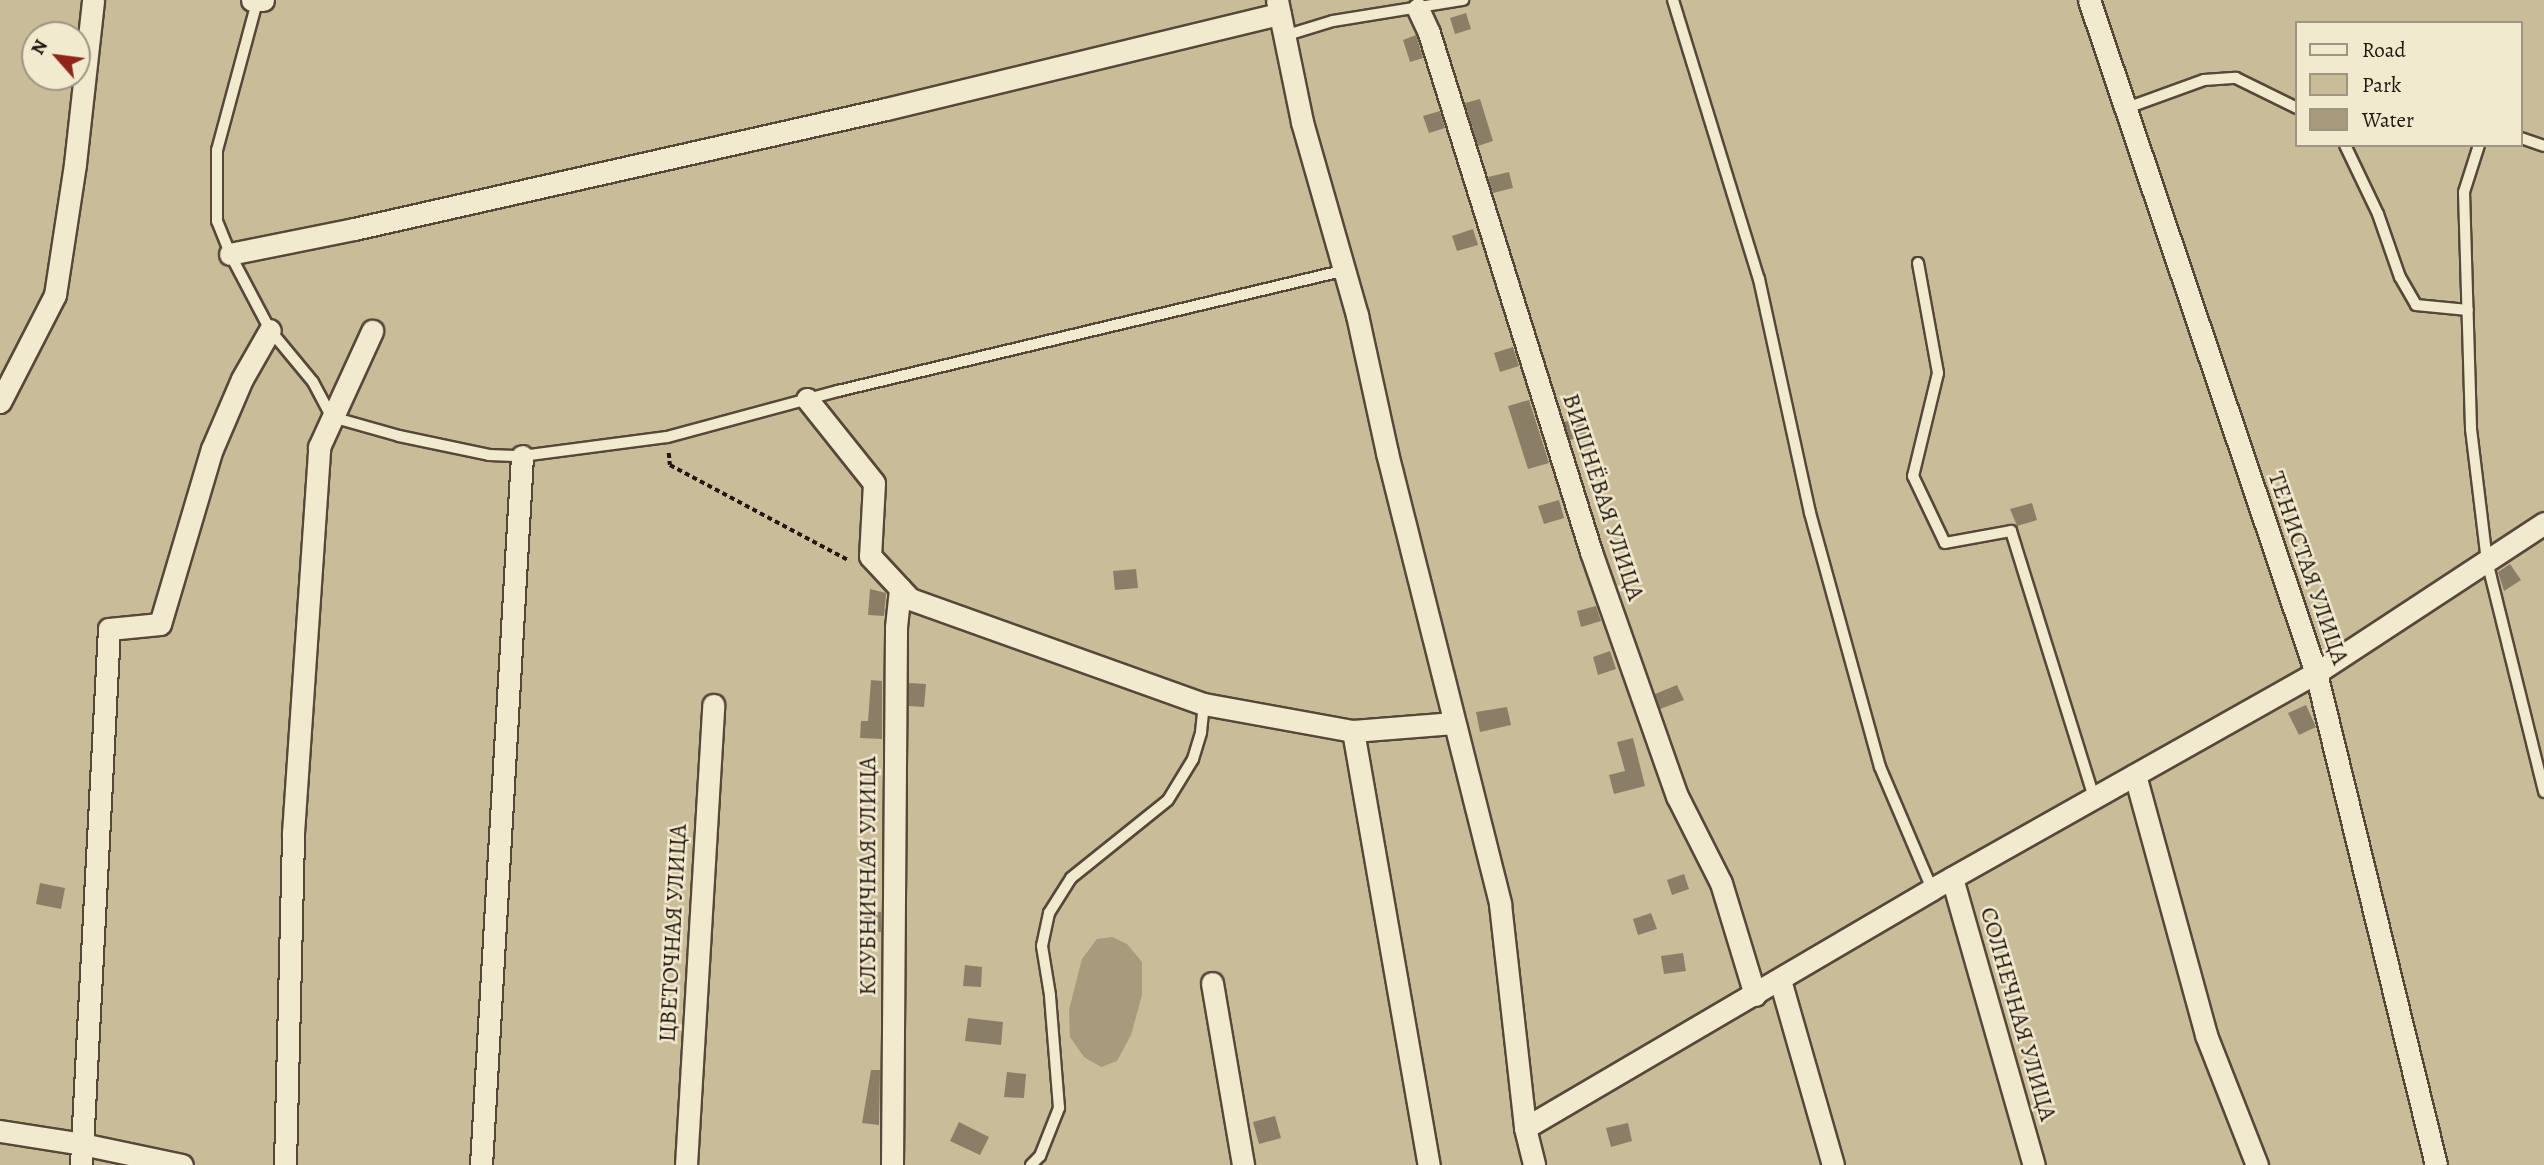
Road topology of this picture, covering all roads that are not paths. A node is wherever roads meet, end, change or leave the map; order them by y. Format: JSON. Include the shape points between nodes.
{"nodes":[{"id":1,"x":93,"y":0,"type":"edge"},
{"id":2,"x":1462,"y":0,"type":"edge"},
{"id":3,"x":1673,"y":0,"type":"edge"},
{"id":4,"x":2089,"y":0,"type":"edge"},
{"id":5,"x":257,"y":1,"type":"edge"},
{"id":6,"x":1278,"y":7,"type":"edge"},
{"id":7,"x":1418,"y":9,"type":"junction"},
{"id":8,"x":1284,"y":36,"type":"junction"},
{"id":9,"x":2296,"y":108,"type":"edge"},
{"id":10,"x":2124,"y":109,"type":"junction"},
{"id":11,"x":2523,"y":139,"type":"edge"},
{"id":12,"x":2544,"y":146,"type":"edge"},
{"id":13,"x":2346,"y":147,"type":"edge"},
{"id":14,"x":2478,"y":147,"type":"edge"},
{"id":15,"x":230,"y":254,"type":"junction"},
{"id":16,"x":1918,"y":263,"type":"dead end"},
{"id":17,"x":1346,"y":270,"type":"junction"},
{"id":18,"x":2468,"y":310,"type":"junction"},
{"id":19,"x":270,"y":330,"type":"junction"},
{"id":20,"x":372,"y":331,"type":"dead end"},
{"id":21,"x":807,"y":399,"type":"junction"},
{"id":22,"x":0,"y":402,"type":"edge"},
{"id":23,"x":332,"y":417,"type":"junction"},
{"id":24,"x":522,"y":456,"type":"junction"},
{"id":25,"x":2544,"y":523,"type":"edge"},
{"id":26,"x":2487,"y":561,"type":"junction"},
{"id":27,"x":900,"y":588,"type":"junction"},
{"id":28,"x":2316,"y":673,"type":"junction"},
{"id":29,"x":1204,"y":704,"type":"junction"},
{"id":30,"x":713,"y":705,"type":"dead end"},
{"id":31,"x":1454,"y":723,"type":"junction"},
{"id":32,"x":1353,"y":732,"type":"junction"},
{"id":33,"x":2135,"y":775,"type":"junction"},
{"id":34,"x":2544,"y":792,"type":"edge"},
{"id":35,"x":2094,"y":798,"type":"junction"},
{"id":36,"x":1952,"y":877,"type":"junction"},
{"id":37,"x":1931,"y":889,"type":"junction"},
{"id":38,"x":1780,"y":980,"type":"junction"},
{"id":39,"x":1212,"y":983,"type":"dead end"},
{"id":40,"x":1755,"y":995,"type":"junction"},
{"id":41,"x":1525,"y":1128,"type":"junction"},
{"id":42,"x":0,"y":1131,"type":"edge"},
{"id":43,"x":81,"y":1154,"type":"edge"},
{"id":44,"x":182,"y":1165,"type":"edge"},
{"id":45,"x":285,"y":1165,"type":"edge"},
{"id":46,"x":481,"y":1165,"type":"edge"},
{"id":47,"x":686,"y":1165,"type":"edge"},
{"id":48,"x":892,"y":1165,"type":"edge"},
{"id":49,"x":1031,"y":1165,"type":"edge"},
{"id":50,"x":1243,"y":1165,"type":"edge"},
{"id":51,"x":1429,"y":1165,"type":"edge"},
{"id":52,"x":1534,"y":1165,"type":"edge"},
{"id":53,"x":1833,"y":1165,"type":"edge"},
{"id":54,"x":2034,"y":1165,"type":"edge"},
{"id":55,"x":2257,"y":1165,"type":"edge"},
{"id":56,"x":2436,"y":1165,"type":"edge"}],
"edges":[{"from":1,"to":22,"type":"street","via":[[55,295]]},
{"from":2,"to":7,"type":"lane"},
{"from":3,"to":37,"type":"lane","via":[[1759,279],[1810,513],[1880,767]]},
{"from":4,"to":10,"type":"street","name":"ТЕНИСТАЯ УЛИЦА"},
{"from":5,"to":15,"type":"lane","via":[[218,150],[217,221]]},
{"from":6,"to":8,"type":"street"},
{"from":6,"to":15,"type":"street","via":[[845,118]]},
{"from":7,"to":8,"type":"lane","via":[[1333,21]]},
{"from":7,"to":40,"type":"street","name":"ВИШНЁВАЯ УЛИЦА","via":[[1591,552],[1677,796],[1721,883]]},
{"from":8,"to":17,"type":"street","via":[[1301,122]]},
{"from":9,"to":10,"type":"lane","via":[[2236,78],[2204,80]]},
{"from":10,"to":28,"type":"street","name":"ТЕНИСТАЯ УЛИЦА"},
{"from":11,"to":12,"type":"lane"},
{"from":13,"to":18,"type":"lane","via":[[2416,306]]},
{"from":14,"to":18,"type":"lane","via":[[2464,192]]},
{"from":15,"to":19,"type":"lane"},
{"from":16,"to":35,"type":"lane","via":[[1938,373],[1913,476],[1945,543],[2011,531]]},
{"from":17,"to":21,"type":"lane"},
{"from":17,"to":31,"type":"street"},
{"from":18,"to":26,"type":"lane","via":[[2471,429]]},
{"from":19,"to":23,"type":"lane","via":[[313,382]]},
{"from":19,"to":43,"type":"street","via":[[242,379],[212,449],[160,624],[109,629]]},
{"from":20,"to":23,"type":"street"},
{"from":21,"to":24,"type":"lane","via":[[667,437]]},
{"from":21,"to":27,"type":"street","via":[[874,483],[870,556]]},
{"from":23,"to":24,"type":"lane","via":[[489,455]]},
{"from":23,"to":45,"type":"street","via":[[319,447],[293,833]]},
{"from":24,"to":46,"type":"street"},
{"from":25,"to":26,"type":"street"},
{"from":26,"to":28,"type":"street"},
{"from":26,"to":34,"type":"lane"},
{"from":27,"to":29,"type":"street","via":[[910,599]]},
{"from":27,"to":48,"type":"street","name":"КЛУБНИЧНАЯ УЛИЦА"},
{"from":28,"to":33,"type":"street"},
{"from":28,"to":56,"type":"street","name":"ТЕНИСТАЯ УЛИЦА"},
{"from":29,"to":32,"type":"street"},
{"from":29,"to":49,"type":"lane","via":[[1202,732],[1193,759],[1168,800],[1071,878],[1049,913],[1042,946],[1051,995],[1059,1108],[1040,1156]]},
{"from":30,"to":47,"type":"street","name":"ЦВЕТОЧНАЯ УЛИЦА"},
{"from":31,"to":32,"type":"street"},
{"from":31,"to":41,"type":"street","via":[[1500,904]]},
{"from":32,"to":51,"type":"street"},
{"from":33,"to":35,"type":"street"},
{"from":33,"to":55,"type":"street","via":[[2206,1035]]},
{"from":35,"to":36,"type":"street"},
{"from":36,"to":37,"type":"street"},
{"from":36,"to":54,"type":"street","name":"СОЛНЕЧНАЯ УЛИЦА"},
{"from":37,"to":38,"type":"street"},
{"from":38,"to":40,"type":"street"},
{"from":38,"to":53,"type":"street"},
{"from":39,"to":50,"type":"street"},
{"from":40,"to":41,"type":"street"},
{"from":41,"to":52,"type":"street"},
{"from":42,"to":43,"type":"street"},
{"from":43,"to":44,"type":"street"}]}
